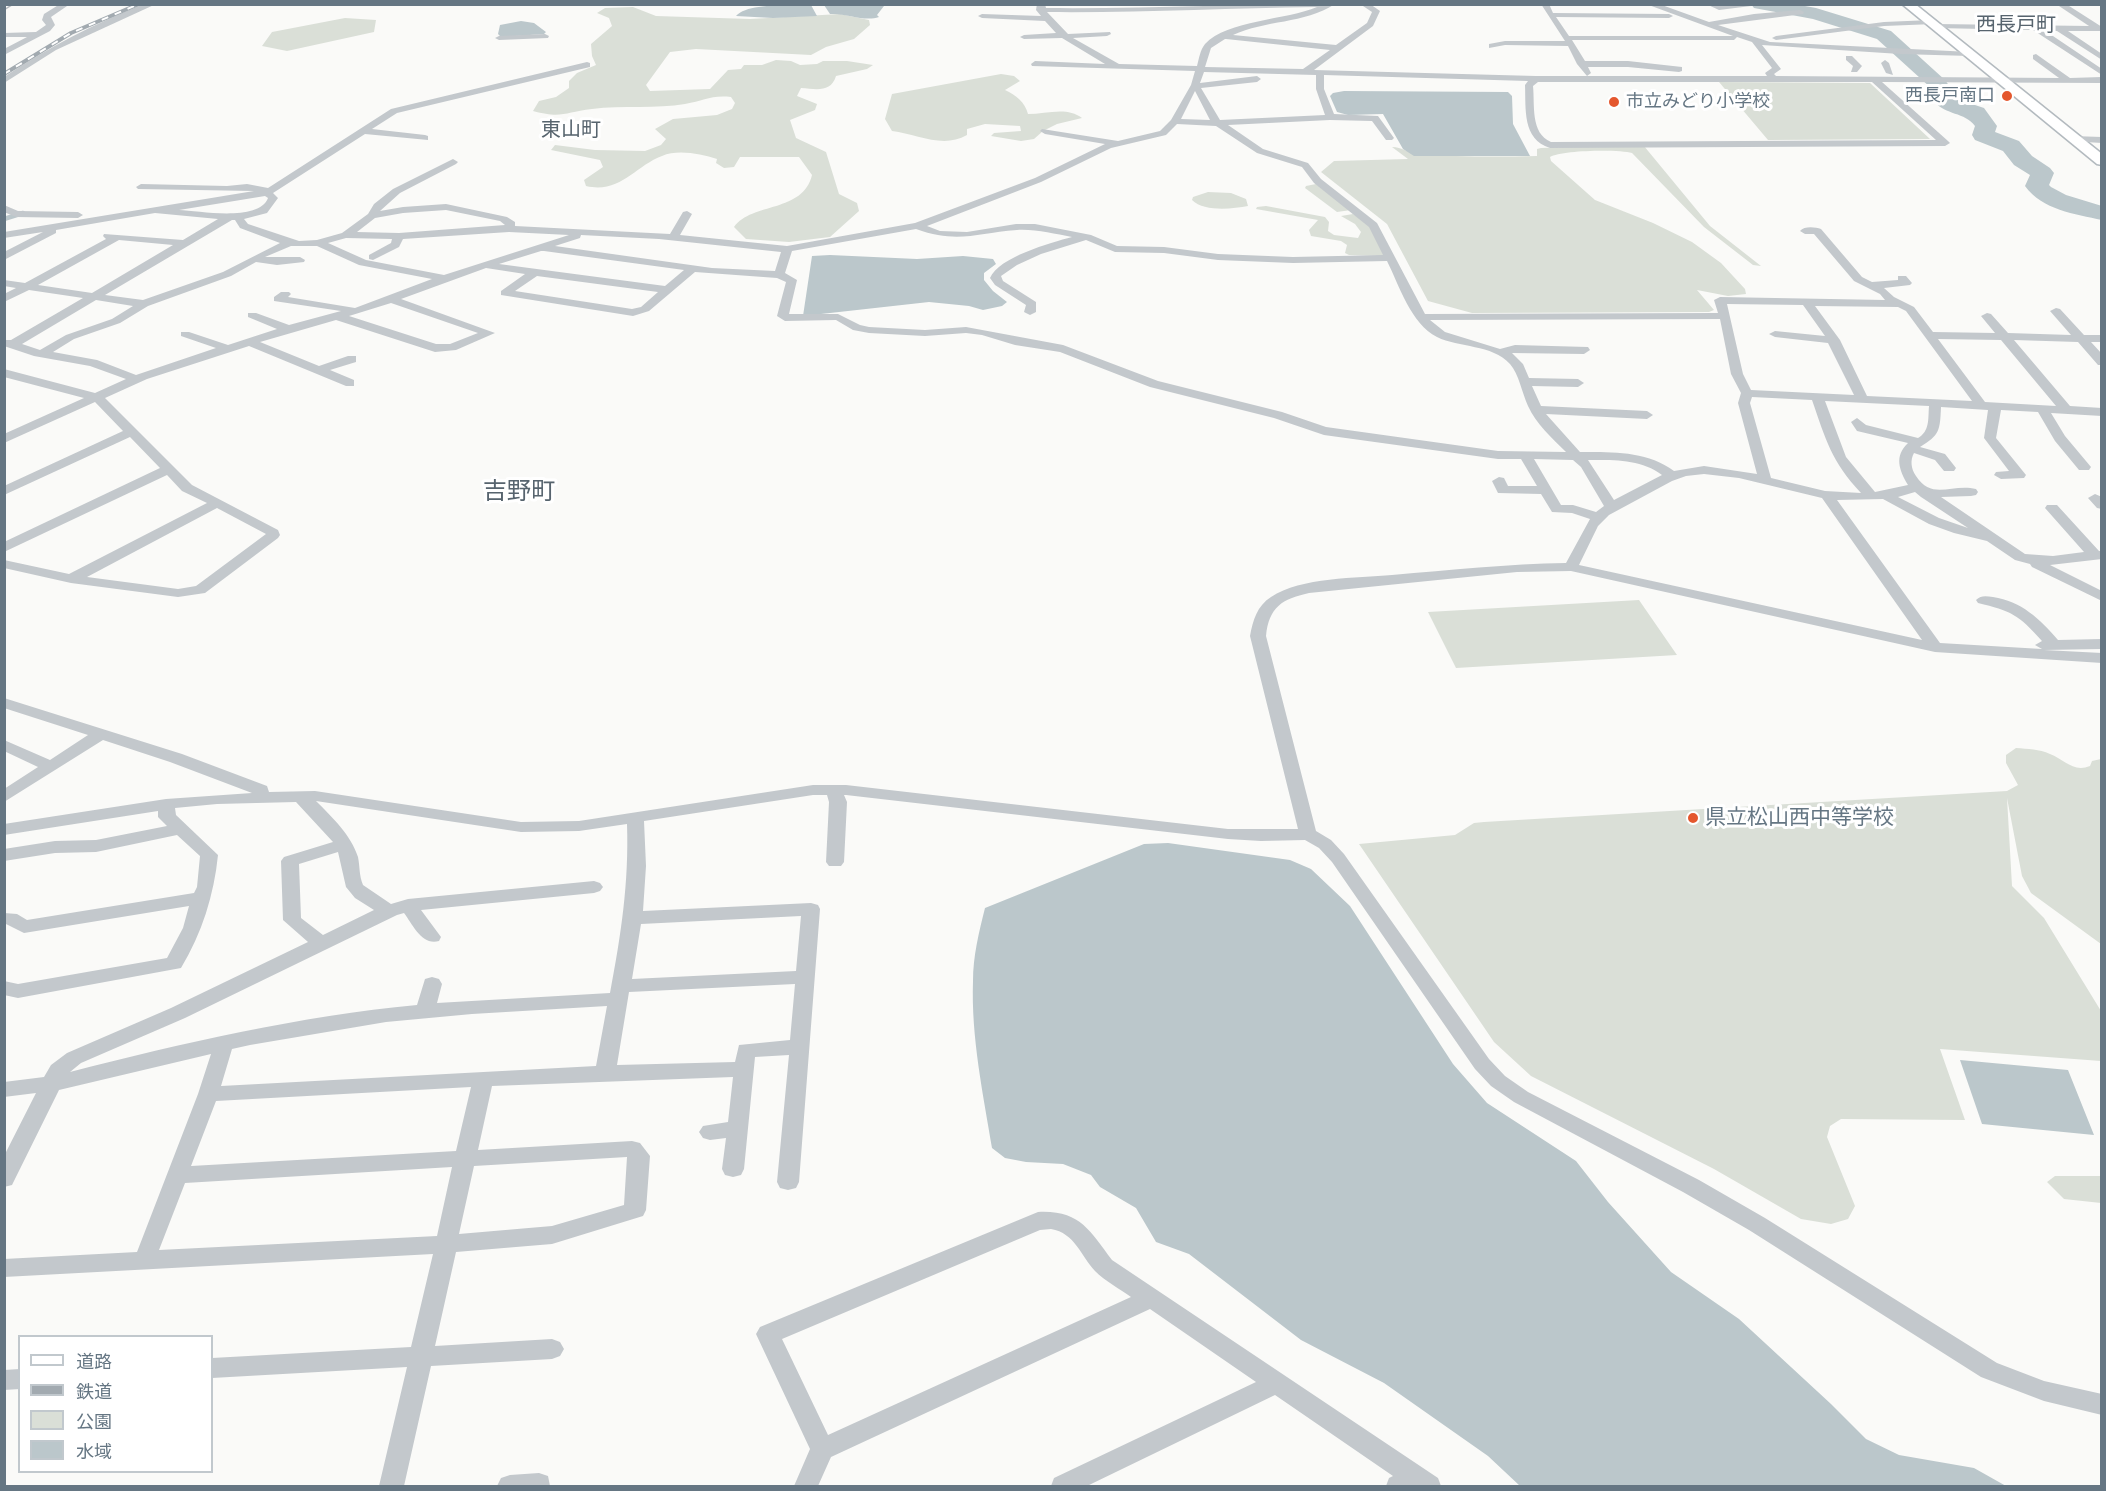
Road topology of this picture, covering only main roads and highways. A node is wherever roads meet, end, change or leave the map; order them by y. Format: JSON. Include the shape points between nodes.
{"nodes":[{"id":1,"x":1907,"y":4,"type":"edge"},
{"id":2,"x":2102,"y":161,"type":"edge"}],
"edges":[{"from":1,"to":2,"type":"main road"}]}
